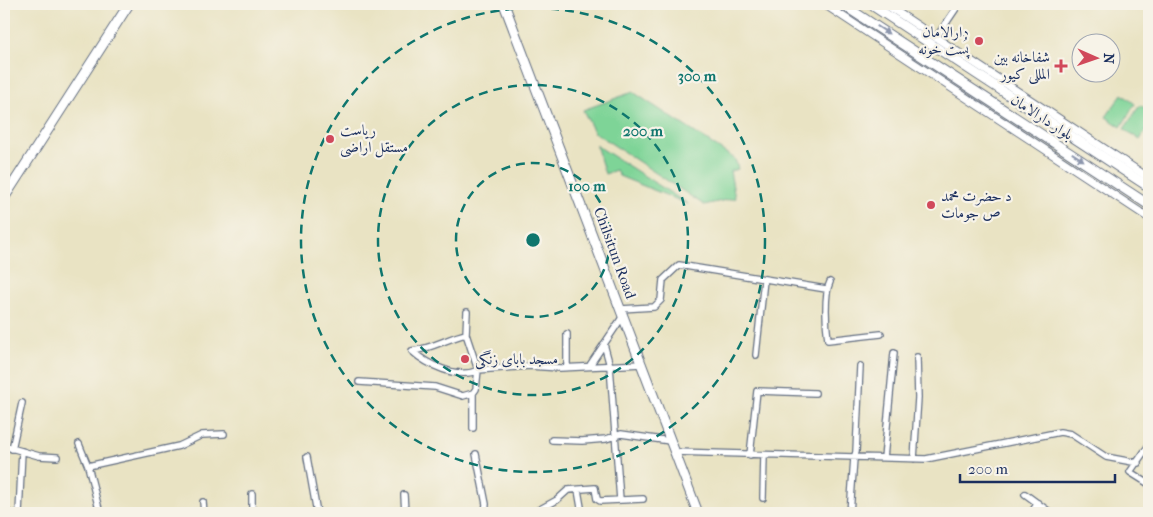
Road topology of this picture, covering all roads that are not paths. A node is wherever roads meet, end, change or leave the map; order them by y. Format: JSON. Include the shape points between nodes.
{"nodes":[{"id":1,"x":129,"y":4,"type":"edge"},
{"id":2,"x":504,"y":4,"type":"edge"},
{"id":3,"x":824,"y":4,"type":"edge"},
{"id":4,"x":842,"y":4,"type":"edge"},
{"id":5,"x":870,"y":4,"type":"edge"},
{"id":6,"x":885,"y":4,"type":"edge"},
{"id":7,"x":959,"y":4,"type":"edge"},
{"id":8,"x":934,"y":41,"type":"junction"},
{"id":9,"x":928,"y":59,"type":"junction"},
{"id":10,"x":929,"y":73,"type":"junction"},
{"id":11,"x":1149,"y":178,"type":"edge"},
{"id":12,"x":1149,"y":188,"type":"edge"},
{"id":13,"x":4,"y":198,"type":"edge"},
{"id":14,"x":1149,"y":205,"type":"edge"},
{"id":15,"x":1149,"y":218,"type":"edge"},
{"id":16,"x":764,"y":280,"type":"junction"},
{"id":17,"x":830,"y":282,"type":"dead end"},
{"id":18,"x":826,"y":289,"type":"junction"},
{"id":19,"x":467,"y":312,"type":"dead end"},
{"id":20,"x":622,"y":313,"type":"junction"},
{"id":21,"x":466,"y":334,"type":"junction"},
{"id":22,"x":567,"y":334,"type":"dead end"},
{"id":23,"x":881,"y":334,"type":"dead end"},
{"id":24,"x":604,"y":344,"type":"junction"},
{"id":25,"x":894,"y":353,"type":"dead end"},
{"id":26,"x":756,"y":355,"type":"dead end"},
{"id":27,"x":917,"y":357,"type":"dead end"},
{"id":28,"x":642,"y":364,"type":"junction"},
{"id":29,"x":590,"y":365,"type":"junction"},
{"id":30,"x":610,"y":366,"type":"junction"},
{"id":31,"x":860,"y":366,"type":"dead end"},
{"id":32,"x":567,"y":367,"type":"junction"},
{"id":33,"x":478,"y":370,"type":"junction"},
{"id":34,"x":359,"y":382,"type":"dead end"},
{"id":35,"x":473,"y":393,"type":"junction"},
{"id":36,"x":815,"y":393,"type":"dead end"},
{"id":37,"x":22,"y":403,"type":"dead end"},
{"id":38,"x":473,"y":428,"type":"dead end"},
{"id":39,"x":224,"y":434,"type":"dead end"},
{"id":40,"x":616,"y":435,"type":"junction"},
{"id":41,"x":552,"y":440,"type":"dead end"},
{"id":42,"x":670,"y":440,"type":"junction"},
{"id":43,"x":79,"y":444,"type":"dead end"},
{"id":44,"x":4,"y":446,"type":"edge"},
{"id":45,"x":1149,"y":446,"type":"edge"},
{"id":46,"x":12,"y":449,"type":"junction"},
{"id":47,"x":22,"y":451,"type":"junction"},
{"id":48,"x":675,"y":452,"type":"junction"},
{"id":49,"x":476,"y":454,"type":"dead end"},
{"id":50,"x":750,"y":455,"type":"junction"},
{"id":51,"x":764,"y":455,"type":"junction"},
{"id":52,"x":57,"y":457,"type":"dead end"},
{"id":53,"x":308,"y":457,"type":"dead end"},
{"id":54,"x":854,"y":458,"type":"junction"},
{"id":55,"x":884,"y":458,"type":"junction"},
{"id":56,"x":914,"y":459,"type":"junction"},
{"id":57,"x":1138,"y":463,"type":"junction"},
{"id":58,"x":88,"y":466,"type":"junction"},
{"id":59,"x":1149,"y":484,"type":"edge"},
{"id":60,"x":578,"y":490,"type":"junction"},
{"id":61,"x":252,"y":494,"type":"dead end"},
{"id":62,"x":404,"y":494,"type":"dead end"},
{"id":63,"x":1025,"y":494,"type":"dead end"},
{"id":64,"x":763,"y":498,"type":"dead end"},
{"id":65,"x":644,"y":499,"type":"dead end"},
{"id":66,"x":620,"y":500,"type":"junction"},
{"id":67,"x":203,"y":502,"type":"dead end"},
{"id":68,"x":1038,"y":503,"type":"junction"},
{"id":69,"x":4,"y":512,"type":"edge"},
{"id":70,"x":9,"y":513,"type":"edge"},
{"id":71,"x":18,"y":513,"type":"edge"},
{"id":72,"x":100,"y":513,"type":"edge"},
{"id":73,"x":204,"y":513,"type":"edge"},
{"id":74,"x":252,"y":513,"type":"edge"},
{"id":75,"x":317,"y":513,"type":"edge"},
{"id":76,"x":405,"y":513,"type":"edge"},
{"id":77,"x":485,"y":513,"type":"edge"},
{"id":78,"x":533,"y":513,"type":"edge"},
{"id":79,"x":582,"y":513,"type":"edge"},
{"id":80,"x":698,"y":513,"type":"edge"},
{"id":81,"x":850,"y":513,"type":"edge"},
{"id":82,"x":1032,"y":513,"type":"edge"},
{"id":83,"x":1051,"y":513,"type":"edge"}],
"edges":[{"from":1,"to":13,"type":"main road"},
{"from":2,"to":20,"type":"main road","name":"Chilsitun Road"},
{"from":3,"to":10,"type":"street"},
{"from":4,"to":9,"type":"main road","name":"بلوار دارالامان","one_way":true},
{"from":5,"to":8,"type":"main road","name":"بلوار دارالامان"},
{"from":6,"to":8,"type":"street"},
{"from":7,"to":8,"type":"street"},
{"from":8,"to":9,"type":"main road"},
{"from":8,"to":11,"type":"street"},
{"from":8,"to":12,"type":"main road","name":"بلوار دارالامان"},
{"from":9,"to":10,"type":"street"},
{"from":9,"to":14,"type":"main road","name":"بلوار دارالامان","one_way":true},
{"from":10,"to":15,"type":"street"},
{"from":16,"to":18,"type":"street"},
{"from":16,"to":20,"type":"street","via":[[679,265],[663,280],[661,300],[654,307]]},
{"from":16,"to":26,"type":"street"},
{"from":17,"to":18,"type":"street"},
{"from":18,"to":23,"type":"street","via":[[828,340]]},
{"from":19,"to":21,"type":"street"},
{"from":20,"to":24,"type":"street"},
{"from":20,"to":28,"type":"main road","name":"Chilsitun Road"},
{"from":21,"to":33,"type":"street"},
{"from":21,"to":33,"type":"street","via":[[412,351],[441,368],[457,372]]},
{"from":22,"to":32,"type":"street"},
{"from":24,"to":29,"type":"street"},
{"from":24,"to":30,"type":"street"},
{"from":25,"to":55,"type":"street"},
{"from":27,"to":56,"type":"street"},
{"from":28,"to":30,"type":"street"},
{"from":28,"to":42,"type":"main road","name":"Chilsitun Road"},
{"from":29,"to":30,"type":"street"},
{"from":29,"to":32,"type":"street"},
{"from":30,"to":40,"type":"street"},
{"from":31,"to":54,"type":"street"},
{"from":32,"to":33,"type":"street"},
{"from":33,"to":35,"type":"street"},
{"from":34,"to":35,"type":"street","via":[[435,387],[464,396]]},
{"from":35,"to":38,"type":"street"},
{"from":36,"to":50,"type":"street","via":[[757,391]]},
{"from":37,"to":46,"type":"street"},
{"from":39,"to":58,"type":"street","via":[[202,435],[179,446]]},
{"from":40,"to":41,"type":"street","via":[[582,442]]},
{"from":40,"to":42,"type":"street"},
{"from":40,"to":66,"type":"street"},
{"from":42,"to":48,"type":"main road","name":"Chilsitun Road"},
{"from":43,"to":58,"type":"street"},
{"from":44,"to":46,"type":"street"},
{"from":45,"to":57,"type":"street"},
{"from":46,"to":47,"type":"street"},
{"from":47,"to":52,"type":"street"},
{"from":47,"to":71,"type":"street"},
{"from":48,"to":50,"type":"street"},
{"from":48,"to":80,"type":"main road","name":"Chilsitun Road"},
{"from":49,"to":77,"type":"street"},
{"from":50,"to":51,"type":"street"},
{"from":51,"to":54,"type":"street"},
{"from":51,"to":64,"type":"street"},
{"from":53,"to":75,"type":"street"},
{"from":54,"to":55,"type":"street"},
{"from":54,"to":81,"type":"street"},
{"from":55,"to":56,"type":"street"},
{"from":56,"to":57,"type":"street","via":[[946,456],[1060,432],[1071,434],[1106,457]]},
{"from":57,"to":59,"type":"street","via":[[1130,472]]},
{"from":58,"to":72,"type":"street"},
{"from":60,"to":66,"type":"street","via":[[595,488],[600,501]]},
{"from":60,"to":78,"type":"street","via":[[568,490]]},
{"from":60,"to":79,"type":"street"},
{"from":61,"to":74,"type":"street"},
{"from":62,"to":76,"type":"street"},
{"from":63,"to":68,"type":"street"},
{"from":65,"to":66,"type":"street"},
{"from":67,"to":73,"type":"street"},
{"from":68,"to":82,"type":"street"},
{"from":68,"to":83,"type":"street"},
{"from":69,"to":70,"type":"street"}]}
